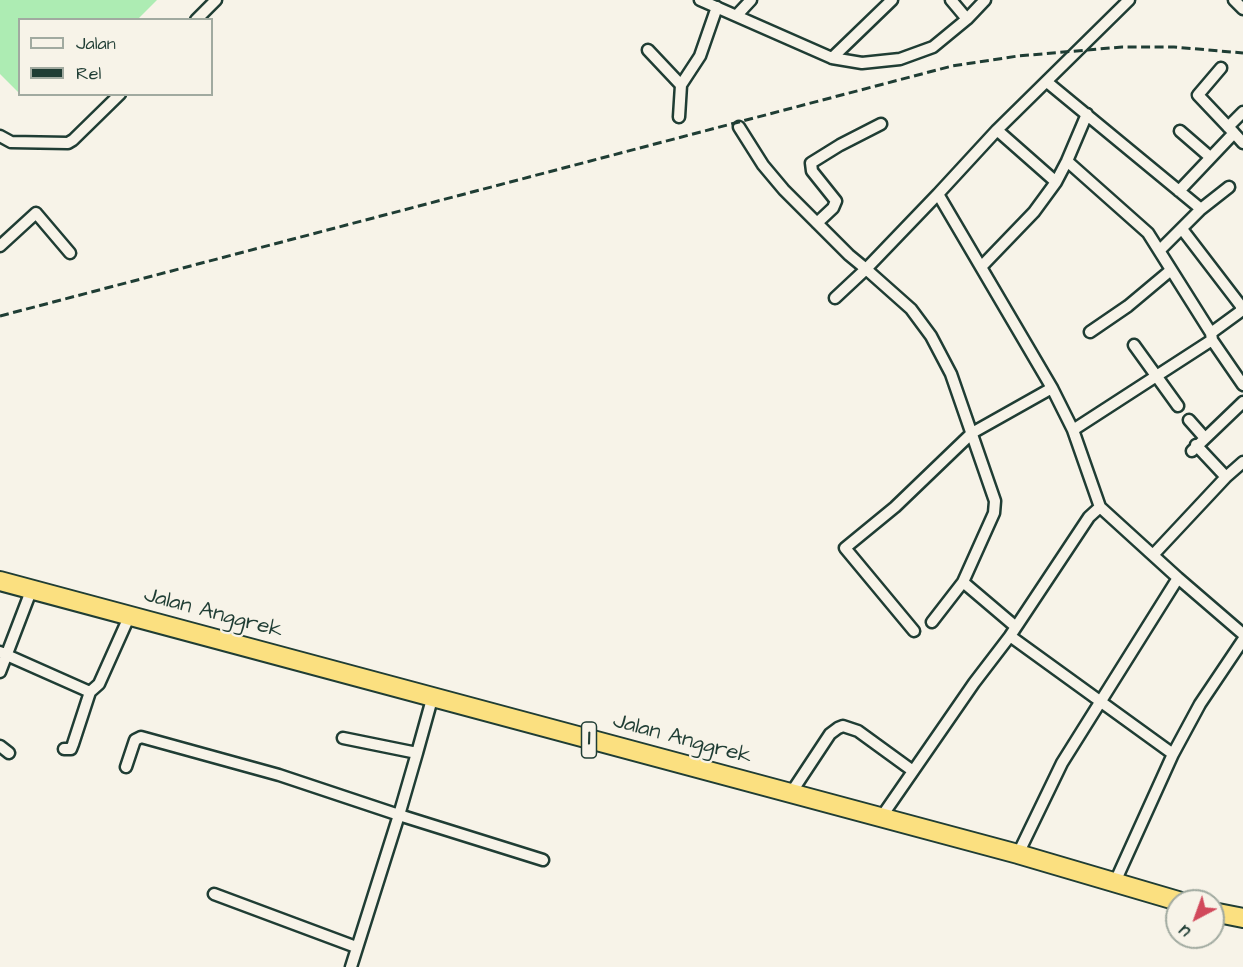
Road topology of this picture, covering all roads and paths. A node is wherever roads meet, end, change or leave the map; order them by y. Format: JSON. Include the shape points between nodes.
{"nodes":[{"id":1,"x":216,"y":0,"type":"edge"},
{"id":2,"x":700,"y":0,"type":"edge"},
{"id":3,"x":751,"y":0,"type":"edge"},
{"id":4,"x":892,"y":0,"type":"edge"},
{"id":5,"x":951,"y":0,"type":"edge"},
{"id":6,"x":985,"y":0,"type":"edge"},
{"id":7,"x":1129,"y":0,"type":"edge"},
{"id":8,"x":1234,"y":0,"type":"edge"},
{"id":9,"x":717,"y":7,"type":"junction"},
{"id":10,"x":1243,"y":9,"type":"edge"},
{"id":11,"x":737,"y":15,"type":"junction"},
{"id":12,"x":198,"y":18,"type":"edge"},
{"id":13,"x":967,"y":19,"type":"junction"},
{"id":14,"x":648,"y":50,"type":"dead end"},
{"id":15,"x":832,"y":58,"type":"junction"},
{"id":16,"x":1221,"y":68,"type":"dead end"},
{"id":17,"x":1047,"y":82,"type":"junction"},
{"id":18,"x":681,"y":85,"type":"junction"},
{"id":19,"x":118,"y":96,"type":"edge"},
{"id":20,"x":1243,"y":112,"type":"edge"},
{"id":21,"x":1087,"y":114,"type":"junction"},
{"id":22,"x":680,"y":117,"type":"dead end"},
{"id":23,"x":880,"y":124,"type":"dead end"},
{"id":24,"x":739,"y":127,"type":"dead end"},
{"id":25,"x":997,"y":130,"type":"junction"},
{"id":26,"x":1231,"y":130,"type":"junction"},
{"id":27,"x":1180,"y":131,"type":"dead end"},
{"id":28,"x":0,"y":136,"type":"edge"},
{"id":29,"x":1243,"y":143,"type":"edge"},
{"id":30,"x":1210,"y":157,"type":"junction"},
{"id":31,"x":1067,"y":161,"type":"junction"},
{"id":32,"x":1056,"y":182,"type":"junction"},
{"id":33,"x":1229,"y":187,"type":"dead end"},
{"id":34,"x":1179,"y":191,"type":"junction"},
{"id":35,"x":938,"y":194,"type":"junction"},
{"id":36,"x":1201,"y":209,"type":"junction"},
{"id":37,"x":817,"y":223,"type":"junction"},
{"id":38,"x":1182,"y":229,"type":"junction"},
{"id":39,"x":0,"y":246,"type":"edge"},
{"id":40,"x":1160,"y":250,"type":"junction"},
{"id":41,"x":70,"y":253,"type":"dead end"},
{"id":42,"x":982,"y":266,"type":"junction"},
{"id":43,"x":866,"y":269,"type":"junction"},
{"id":44,"x":1170,"y":270,"type":"junction"},
{"id":45,"x":835,"y":298,"type":"dead end"},
{"id":46,"x":1090,"y":332,"type":"dead end"},
{"id":47,"x":1212,"y":336,"type":"junction"},
{"id":48,"x":1134,"y":345,"type":"dead end"},
{"id":49,"x":1155,"y":378,"type":"junction"},
{"id":50,"x":1243,"y":386,"type":"edge"},
{"id":51,"x":1052,"y":388,"type":"junction"},
{"id":52,"x":1243,"y":402,"type":"edge"},
{"id":53,"x":1178,"y":406,"type":"dead end"},
{"id":54,"x":1189,"y":420,"type":"dead end"},
{"id":55,"x":1073,"y":430,"type":"junction"},
{"id":56,"x":972,"y":433,"type":"junction"},
{"id":57,"x":1197,"y":444,"type":"junction"},
{"id":58,"x":1243,"y":462,"type":"edge"},
{"id":59,"x":1226,"y":477,"type":"junction"},
{"id":60,"x":1100,"y":507,"type":"junction"},
{"id":61,"x":1153,"y":555,"type":"junction"},
{"id":62,"x":1178,"y":578,"type":"junction"},
{"id":63,"x":0,"y":581,"type":"edge"},
{"id":64,"x":963,"y":582,"type":"junction"},
{"id":65,"x":31,"y":591,"type":"junction"},
{"id":66,"x":129,"y":617,"type":"junction"},
{"id":67,"x":932,"y":622,"type":"dead end"},
{"id":68,"x":914,"y":631,"type":"dead end"},
{"id":69,"x":1013,"y":632,"type":"junction"},
{"id":70,"x":1243,"y":634,"type":"edge"},
{"id":71,"x":1243,"y":640,"type":"edge"},
{"id":72,"x":3,"y":653,"type":"edge"},
{"id":73,"x":0,"y":672,"type":"edge"},
{"id":74,"x":90,"y":692,"type":"junction"},
{"id":75,"x":432,"y":699,"type":"junction"},
{"id":76,"x":1102,"y":701,"type":"junction"},
{"id":77,"x":343,"y":738,"type":"dead end"},
{"id":78,"x":64,"y":749,"type":"dead end"},
{"id":79,"x":417,"y":753,"type":"junction"},
{"id":80,"x":1173,"y":754,"type":"junction"},
{"id":81,"x":126,"y":767,"type":"dead end"},
{"id":82,"x":913,"y":771,"type":"junction"},
{"id":83,"x":791,"y":793,"type":"junction"},
{"id":84,"x":399,"y":815,"type":"junction"},
{"id":85,"x":880,"y":819,"type":"junction"},
{"id":86,"x":1018,"y":854,"type":"junction"},
{"id":87,"x":543,"y":860,"type":"dead end"},
{"id":88,"x":1115,"y":882,"type":"junction"},
{"id":89,"x":214,"y":894,"type":"dead end"},
{"id":90,"x":1165,"y":897,"type":"edge"},
{"id":91,"x":1225,"y":914,"type":"edge"},
{"id":92,"x":1243,"y":918,"type":"edge"},
{"id":93,"x":356,"y":947,"type":"junction"},
{"id":94,"x":351,"y":967,"type":"edge"}],
"edges":[{"from":1,"to":12,"type":"street"},
{"from":2,"to":9,"type":"street"},
{"from":3,"to":11,"type":"street"},
{"from":4,"to":15,"type":"street"},
{"from":5,"to":13,"type":"street"},
{"from":6,"to":13,"type":"street"},
{"from":7,"to":17,"type":"street"},
{"from":8,"to":10,"type":"street"},
{"from":9,"to":11,"type":"street"},
{"from":9,"to":18,"type":"street","via":[[700,56]]},
{"from":11,"to":15,"type":"street"},
{"from":13,"to":15,"type":"street","via":[[933,47],[916,54],[877,63]]},
{"from":14,"to":18,"type":"street"},
{"from":16,"to":26,"type":"street","via":[[1198,95]]},
{"from":17,"to":21,"type":"street"},
{"from":17,"to":25,"type":"street"},
{"from":18,"to":22,"type":"street"},
{"from":19,"to":28,"type":"street","via":[[68,143],[11,142]]},
{"from":20,"to":26,"type":"street"},
{"from":21,"to":31,"type":"street"},
{"from":21,"to":34,"type":"street"},
{"from":23,"to":37,"type":"street","via":[[811,163],[812,171],[836,201]]},
{"from":24,"to":37,"type":"street","via":[[763,165]]},
{"from":25,"to":32,"type":"street"},
{"from":25,"to":35,"type":"street"},
{"from":26,"to":29,"type":"street"},
{"from":26,"to":30,"type":"street"},
{"from":27,"to":30,"type":"street"},
{"from":30,"to":34,"type":"street"},
{"from":31,"to":32,"type":"street"},
{"from":31,"to":40,"type":"street","via":[[1148,233]]},
{"from":32,"to":42,"type":"street","via":[[1034,212]]},
{"from":33,"to":36,"type":"street"},
{"from":34,"to":36,"type":"street"},
{"from":35,"to":42,"type":"street"},
{"from":35,"to":43,"type":"street"},
{"from":36,"to":38,"type":"street"},
{"from":37,"to":43,"type":"street"},
{"from":38,"to":40,"type":"street"},
{"from":38,"to":47,"type":"street","via":[[1241,306]]},
{"from":39,"to":41,"type":"street","via":[[36,213]]},
{"from":40,"to":44,"type":"street"},
{"from":42,"to":51,"type":"street"},
{"from":43,"to":45,"type":"street"},
{"from":43,"to":56,"type":"street","via":[[911,309],[931,336],[951,374]]},
{"from":44,"to":46,"type":"street"},
{"from":44,"to":47,"type":"street"},
{"from":47,"to":49,"type":"street"},
{"from":47,"to":50,"type":"street"},
{"from":48,"to":49,"type":"street"},
{"from":49,"to":53,"type":"street"},
{"from":49,"to":55,"type":"street"},
{"from":51,"to":55,"type":"street"},
{"from":51,"to":56,"type":"street"},
{"from":52,"to":57,"type":"street"},
{"from":54,"to":57,"type":"street"},
{"from":55,"to":60,"type":"street"},
{"from":56,"to":64,"type":"street","via":[[993,490],[995,507]]},
{"from":56,"to":68,"type":"street","via":[[846,548]]},
{"from":57,"to":59,"type":"street"},
{"from":58,"to":59,"type":"street"},
{"from":59,"to":61,"type":"street"},
{"from":60,"to":61,"type":"street"},
{"from":60,"to":69,"type":"street","via":[[1089,517]]},
{"from":61,"to":62,"type":"street"},
{"from":62,"to":70,"type":"street"},
{"from":62,"to":76,"type":"street"},
{"from":63,"to":65,"type":"highway","name":"Jalan Anggrek","number":"1"},
{"from":64,"to":67,"type":"street"},
{"from":64,"to":69,"type":"street"},
{"from":65,"to":66,"type":"highway","name":"Jalan Anggrek","number":"1"},
{"from":65,"to":72,"type":"street"},
{"from":66,"to":74,"type":"street","via":[[99,684]]},
{"from":66,"to":75,"type":"highway","name":"Jalan Anggrek","number":"1"},
{"from":69,"to":76,"type":"street"},
{"from":69,"to":82,"type":"street"},
{"from":71,"to":80,"type":"street","via":[[1200,704]]},
{"from":72,"to":73,"type":"street"},
{"from":72,"to":74,"type":"street"},
{"from":74,"to":78,"type":"street","via":[[71,749]]},
{"from":75,"to":79,"type":"street"},
{"from":75,"to":83,"type":"highway","name":"Jalan Anggrek","number":"1"},
{"from":76,"to":80,"type":"street"},
{"from":76,"to":86,"type":"street","via":[[1062,762]]},
{"from":77,"to":79,"type":"street"},
{"from":79,"to":84,"type":"street"},
{"from":80,"to":88,"type":"street"},
{"from":81,"to":84,"type":"street","via":[[135,740],[141,737],[279,775]]},
{"from":82,"to":83,"type":"street","via":[[858,731],[843,726],[830,734]]},
{"from":82,"to":85,"type":"street"},
{"from":83,"to":85,"type":"highway","name":"Jalan Anggrek","number":"1"},
{"from":84,"to":87,"type":"street"},
{"from":84,"to":93,"type":"street"},
{"from":85,"to":86,"type":"highway","name":"Jalan Anggrek","number":"1"},
{"from":86,"to":88,"type":"highway","name":"Jalan Anggrek","number":"1"},
{"from":88,"to":90,"type":"highway","name":"Jalan Anggrek","number":"1"},
{"from":89,"to":93,"type":"street"},
{"from":91,"to":92,"type":"highway"},
{"from":93,"to":94,"type":"street"}]}
